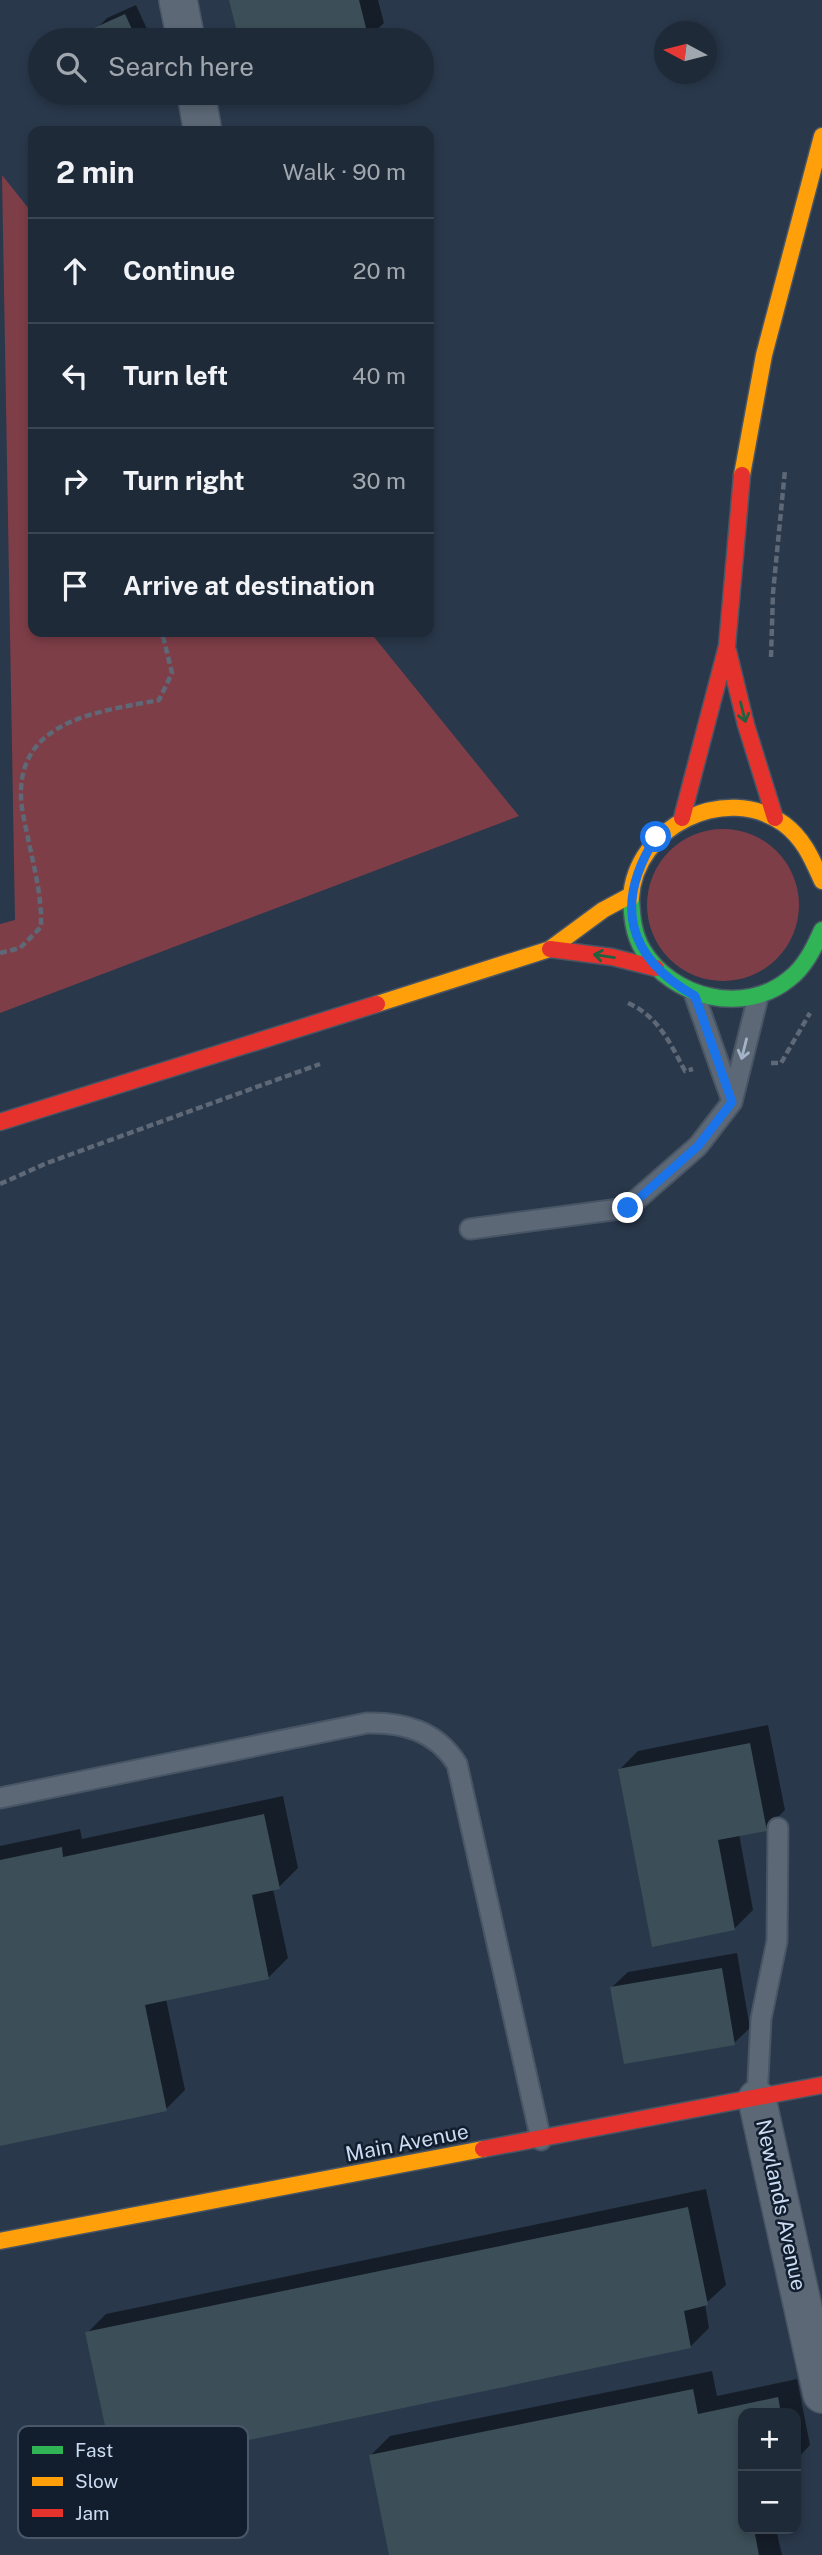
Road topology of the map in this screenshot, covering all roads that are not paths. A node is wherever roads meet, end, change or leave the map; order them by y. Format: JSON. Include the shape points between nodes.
{"nodes":[{"id":1,"x":178,"y":0,"type":"edge"},
{"id":2,"x":184,"y":28,"type":"edge"},
{"id":3,"x":822,"y":136,"type":"edge"},
{"id":4,"x":727,"y":646,"type":"junction"},
{"id":5,"x":682,"y":818,"type":"junction"},
{"id":6,"x":775,"y":818,"type":"junction"},
{"id":7,"x":822,"y":881,"type":"edge"},
{"id":8,"x":631,"y":895,"type":"junction"},
{"id":9,"x":822,"y":930,"type":"edge"},
{"id":10,"x":550,"y":949,"type":"junction"},
{"id":11,"x":816,"y":956,"type":"edge"},
{"id":12,"x":656,"y":968,"type":"junction"},
{"id":13,"x":695,"y":996,"type":"junction"},
{"id":14,"x":758,"y":997,"type":"junction"},
{"id":15,"x":732,"y":1102,"type":"junction"},
{"id":16,"x":0,"y":1122,"type":"edge"},
{"id":17,"x":470,"y":1230,"type":"dead end"},
{"id":18,"x":0,"y":1798,"type":"edge"},
{"id":19,"x":778,"y":1828,"type":"dead end"},
{"id":20,"x":822,"y":2085,"type":"edge"},
{"id":21,"x":757,"y":2099,"type":"junction"},
{"id":22,"x":541,"y":2140,"type":"junction"},
{"id":23,"x":0,"y":2241,"type":"edge"},
{"id":24,"x":822,"y":2394,"type":"edge"}],
"edges":[{"from":1,"to":2,"type":"street"},
{"from":3,"to":4,"type":"street","via":[[764,355],[740,488]]},
{"from":4,"to":5,"type":"street"},
{"from":4,"to":6,"type":"street","one_way":true},
{"from":5,"to":6,"type":"street","via":[[712,807],[744,807]]},
{"from":5,"to":8,"type":"street","via":[[656,837],[639,864]]},
{"from":6,"to":7,"type":"street","via":[[801,838]]},
{"from":8,"to":10,"type":"street"},
{"from":8,"to":12,"type":"street","via":[[633,927]]},
{"from":9,"to":11,"type":"street"},
{"from":12,"to":10,"type":"street","one_way":true},
{"from":10,"to":16,"type":"street"},
{"from":11,"to":14,"type":"street","via":[[787,982]]},
{"from":12,"to":13,"type":"street"},
{"from":13,"to":14,"type":"street","via":[[726,1002]]},
{"from":13,"to":15,"type":"lane"},
{"from":14,"to":15,"type":"lane","one_way":true},
{"from":15,"to":17,"type":"lane","via":[[698,1146],[628,1208]]},
{"from":18,"to":22,"type":"lane","via":[[366,1723],[394,1723],[422,1731],[446,1746],[457,1764]]},
{"from":19,"to":21,"type":"lane","via":[[778,1941],[761,2019]]},
{"from":20,"to":21,"type":"street","name":"Main Avenue"},
{"from":21,"to":22,"type":"street","name":"Main Avenue"},
{"from":21,"to":24,"type":"street","name":"Newlands Avenue"},
{"from":22,"to":23,"type":"street","name":"Main Avenue"}]}
